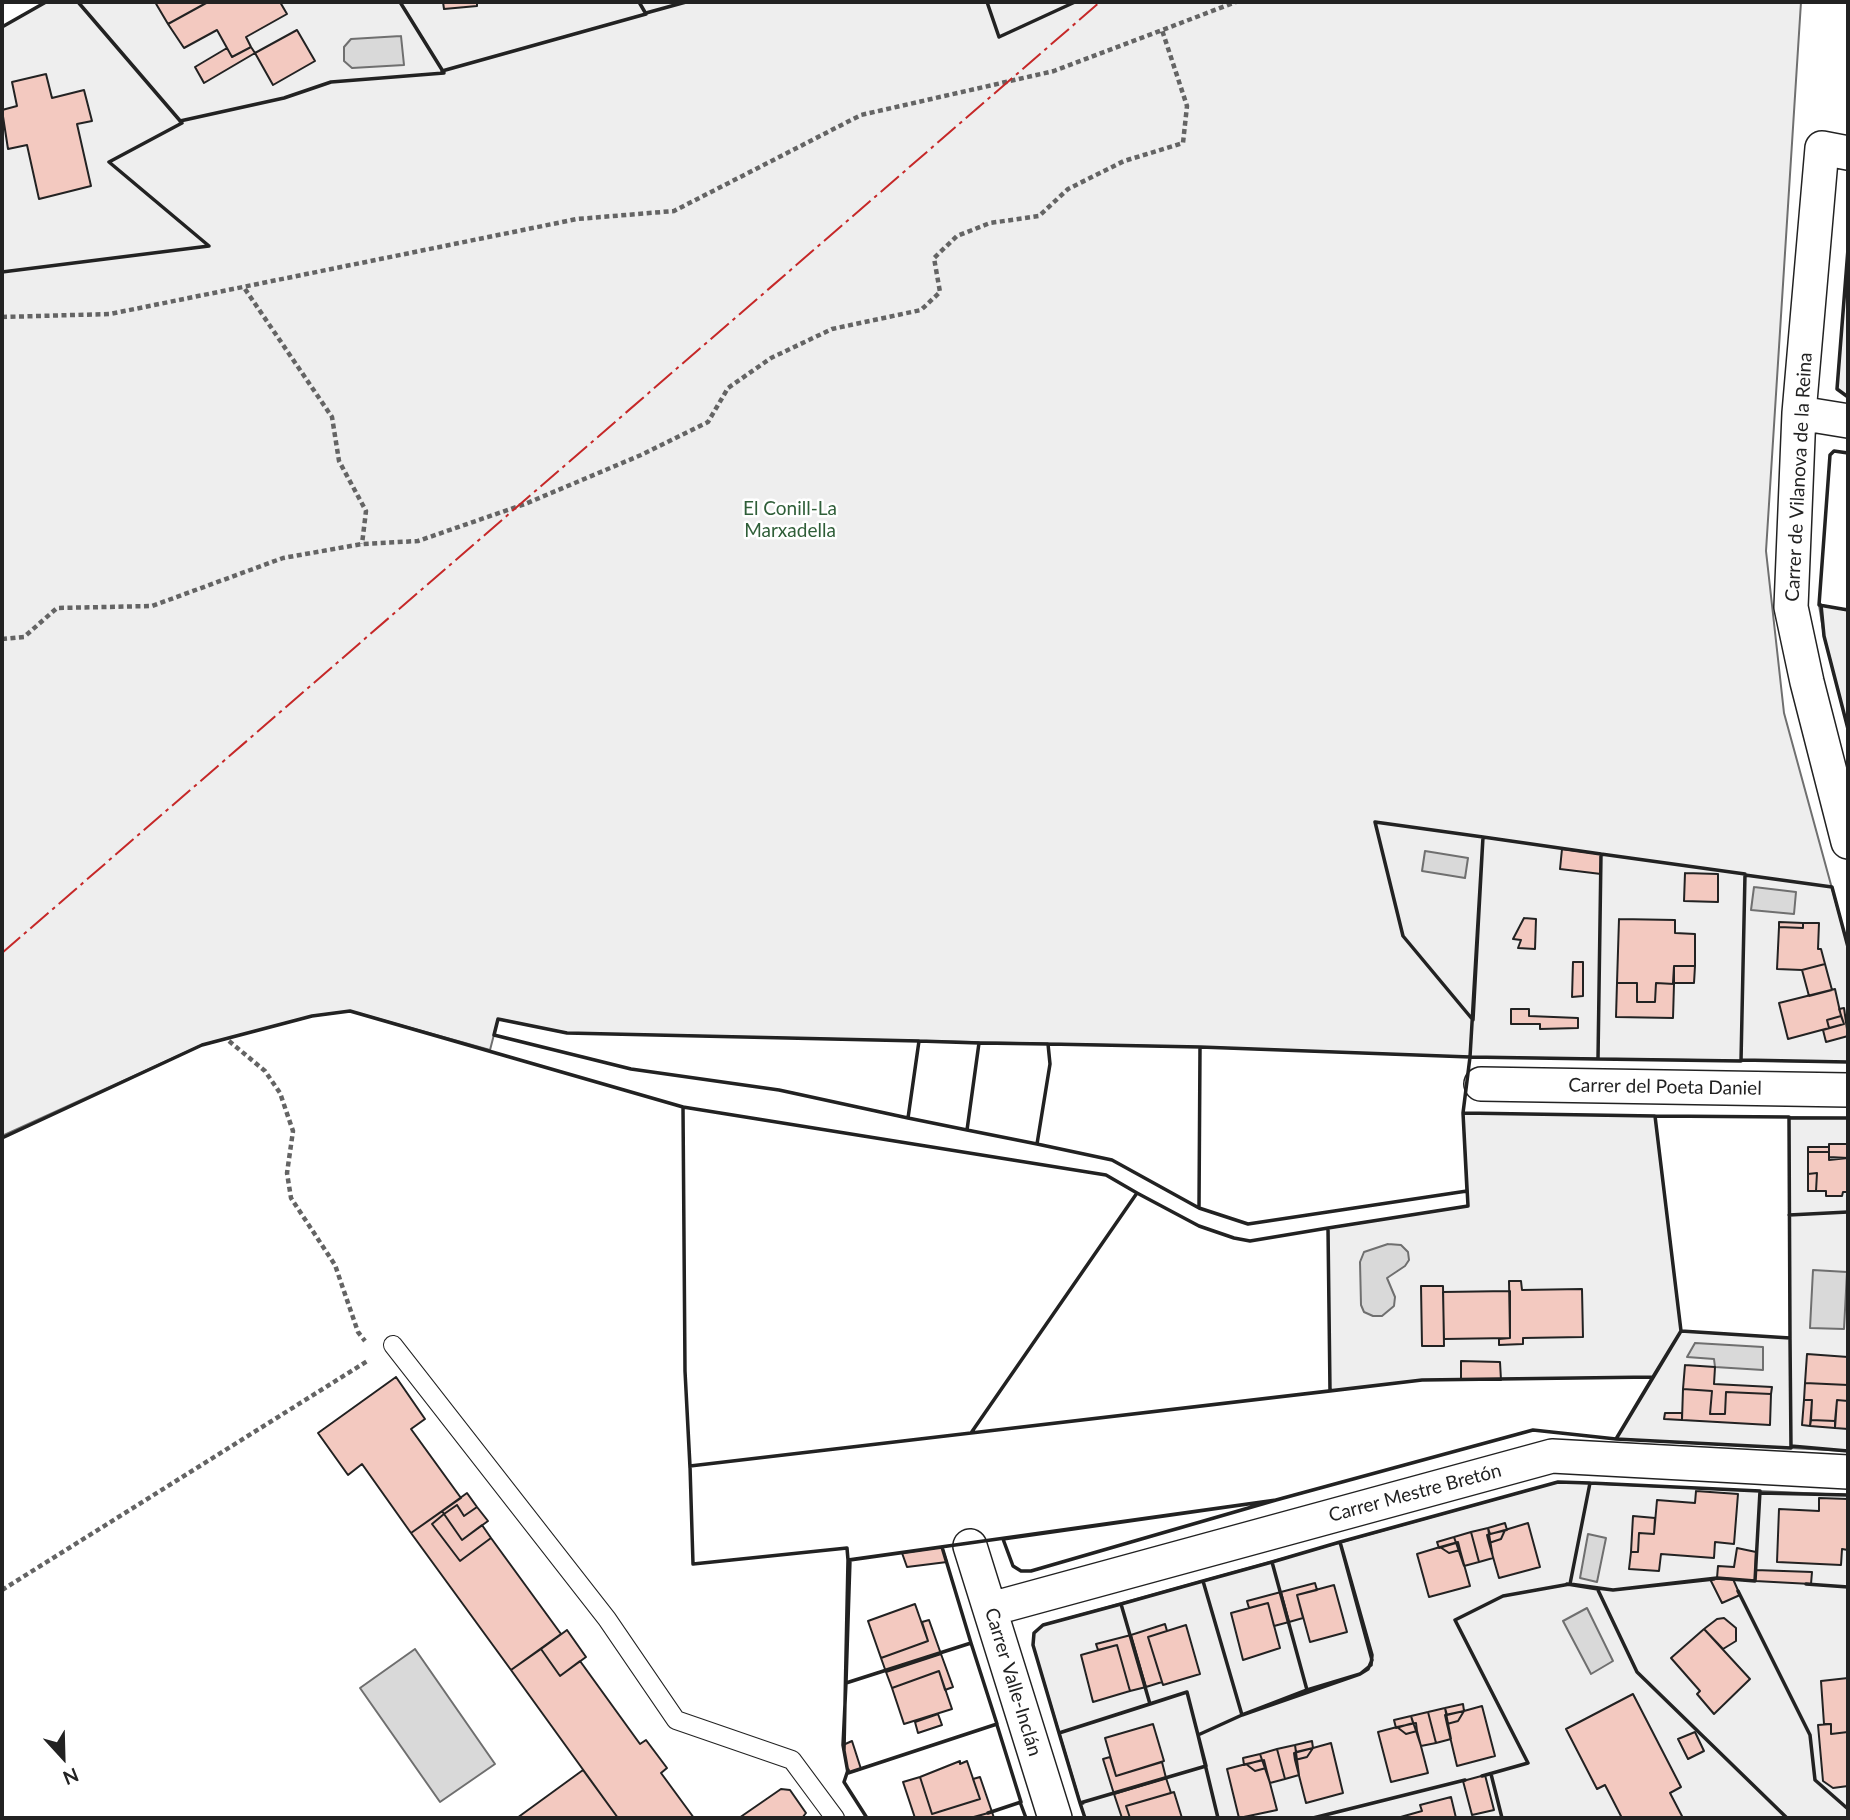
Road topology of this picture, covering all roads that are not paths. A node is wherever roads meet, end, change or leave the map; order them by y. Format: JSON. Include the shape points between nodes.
{"nodes":[{"id":1,"x":1835,"y":151,"type":"edge"},
{"id":2,"x":1799,"y":413,"type":"junction"},
{"id":3,"x":1848,"y":421,"type":"edge"},
{"id":4,"x":1848,"y":842,"type":"edge"},
{"id":5,"x":1481,"y":1084,"type":"dead end"},
{"id":6,"x":1848,"y":1090,"type":"edge"},
{"id":7,"x":394,"y":1345,"type":"road end"},
{"id":8,"x":1848,"y":1472,"type":"edge"},
{"id":9,"x":970,"y":1546,"type":"dead end"},
{"id":10,"x":991,"y":1609,"type":"junction"},
{"id":11,"x":835,"y":1818,"type":"edge"},
{"id":12,"x":1055,"y":1818,"type":"edge"}],
"edges":[{"from":1,"to":2,"type":"street","name":"Carrer de Vilanova de la Reina"},
{"from":2,"to":3,"type":"street"},
{"from":2,"to":4,"type":"street","name":"Carrer de Vilanova de la Reina","via":[[1791,607]]},
{"from":5,"to":6,"type":"street","name":"Carrer del Poeta Daniel"},
{"from":7,"to":11,"type":"lane","via":[[607,1619],[676,1720],[792,1760]]},
{"from":8,"to":10,"type":"street","name":"Carrer Mestre Bretón","via":[[1552,1456]]},
{"from":9,"to":10,"type":"street","name":"Carrer Valle-Inclán"},
{"from":10,"to":12,"type":"street","name":"Carrer Valle-Inclán"}]}
